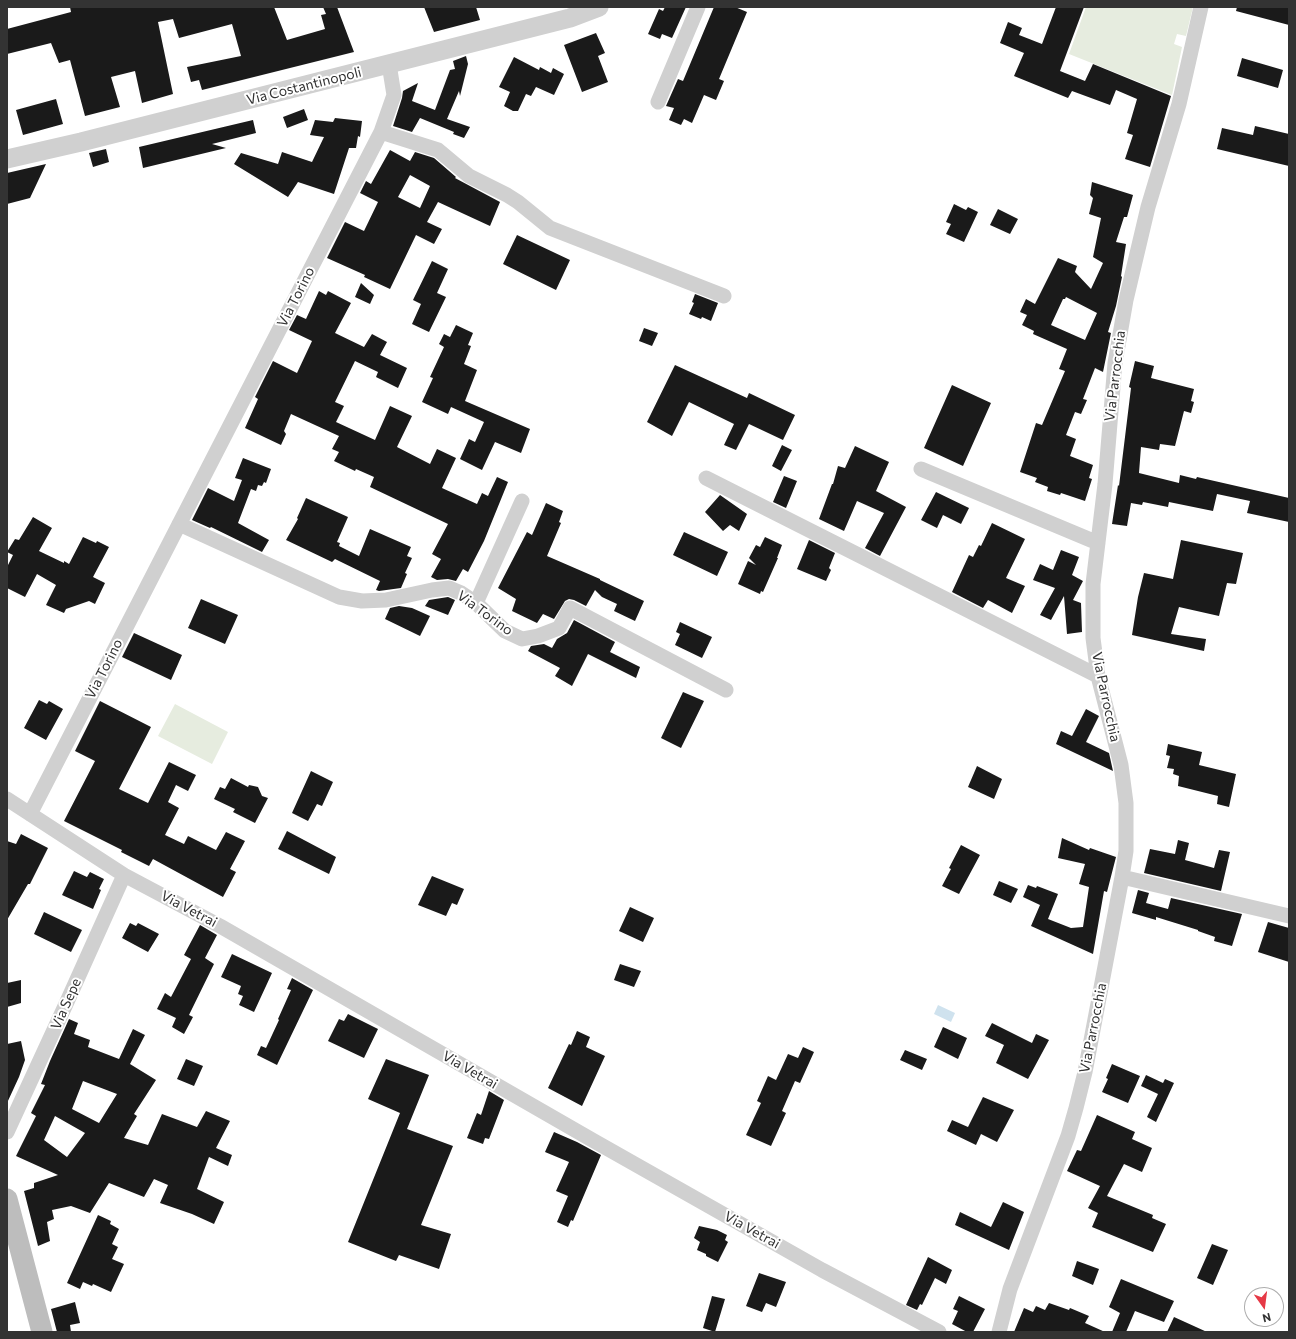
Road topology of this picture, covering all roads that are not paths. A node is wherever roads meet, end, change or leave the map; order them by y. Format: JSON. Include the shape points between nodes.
{"nodes":[{"id":1,"x":599,"y":7,"type":"edge"},
{"id":2,"x":698,"y":7,"type":"edge"},
{"id":3,"x":1201,"y":7,"type":"edge"},
{"id":4,"x":389,"y":64,"type":"junction"},
{"id":5,"x":658,"y":102,"type":"dead end"},
{"id":6,"x":381,"y":132,"type":"junction"},
{"id":7,"x":7,"y":159,"type":"edge"},
{"id":8,"x":724,"y":296,"type":"dead end"},
{"id":9,"x":921,"y":469,"type":"dead end"},
{"id":10,"x":706,"y":478,"type":"dead end"},
{"id":11,"x":522,"y":501,"type":"dead end"},
{"id":12,"x":179,"y":524,"type":"junction"},
{"id":13,"x":1098,"y":543,"type":"junction"},
{"id":14,"x":476,"y":603,"type":"junction"},
{"id":15,"x":1098,"y":676,"type":"junction"},
{"id":16,"x":726,"y":690,"type":"dead end"},
{"id":17,"x":7,"y":799,"type":"edge"},
{"id":18,"x":30,"y":814,"type":"junction"},
{"id":19,"x":124,"y":875,"type":"junction"},
{"id":20,"x":1122,"y":877,"type":"junction"},
{"id":21,"x":1289,"y":916,"type":"edge"},
{"id":22,"x":7,"y":1132,"type":"edge"},
{"id":23,"x":7,"y":1199,"type":"edge"},
{"id":24,"x":42,"y":1332,"type":"edge"},
{"id":25,"x":939,"y":1332,"type":"edge"},
{"id":26,"x":999,"y":1332,"type":"edge"}],
"edges":[{"from":1,"to":4,"type":"street","name":"Via Costantinopoli","via":[[570,18]]},
{"from":2,"to":5,"type":"street"},
{"from":3,"to":13,"type":"street","name":"Via Parrocchia","via":[[1179,104],[1148,207],[1126,300],[1115,363]]},
{"from":4,"to":6,"type":"street","name":"Via Torino","via":[[394,95]]},
{"from":4,"to":7,"type":"street","name":"Via Costantinopoli"},
{"from":6,"to":8,"type":"street","via":[[438,150],[469,176],[507,194],[550,228]]},
{"from":6,"to":12,"type":"street","name":"Via Torino"},
{"from":9,"to":13,"type":"street"},
{"from":10,"to":15,"type":"street"},
{"from":11,"to":14,"type":"street"},
{"from":12,"to":14,"type":"street","name":"Via Torino","via":[[339,597],[362,601],[386,600],[449,588]]},
{"from":12,"to":18,"type":"street","name":"Via Torino"},
{"from":13,"to":15,"type":"street","name":"Via Parrocchia","via":[[1093,584],[1093,638]]},
{"from":14,"to":16,"type":"street","name":"Via Torino","via":[[505,631],[522,639],[559,628],[570,608]]},
{"from":15,"to":20,"type":"street","name":"Via Parrocchia","via":[[1121,765],[1126,803],[1126,851]]},
{"from":17,"to":18,"type":"street","name":"Via Vetrai"},
{"from":18,"to":19,"type":"street","name":"Via Vetrai"},
{"from":19,"to":22,"type":"street","name":"Via Sepe"},
{"from":19,"to":25,"type":"street","name":"Via Vetrai","via":[[220,926],[801,1258]]},
{"from":20,"to":21,"type":"street"},
{"from":20,"to":26,"type":"street","name":"Via Parrocchia","via":[[1076,1108],[1068,1136],[1010,1289]]},
{"from":23,"to":24,"type":"main road"}]}
